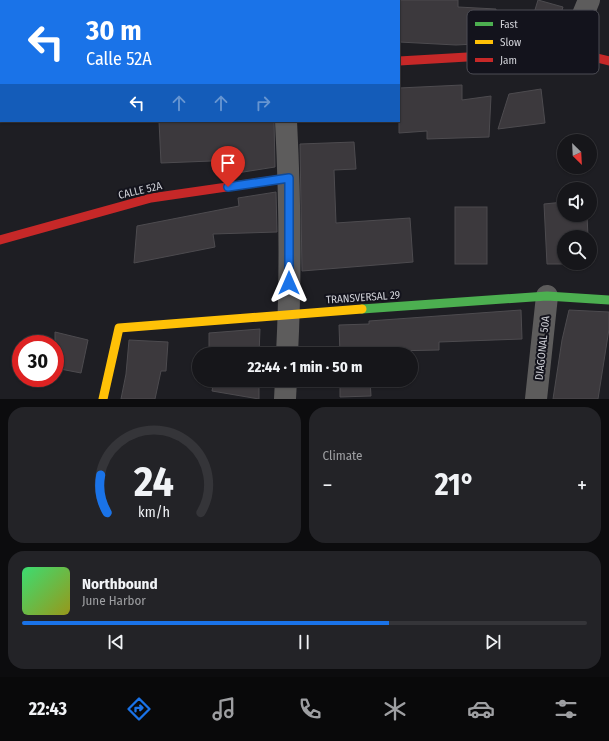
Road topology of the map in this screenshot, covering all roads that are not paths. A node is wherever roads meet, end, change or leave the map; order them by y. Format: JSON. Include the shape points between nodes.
{"nodes":[{"id":1,"x":589,"y":0,"type":"edge"},
{"id":2,"x":585,"y":10,"type":"edge"},
{"id":3,"x":467,"y":56,"type":"edge"},
{"id":4,"x":599,"y":59,"type":"edge"},
{"id":5,"x":400,"y":60,"type":"edge"},
{"id":6,"x":609,"y":61,"type":"edge"},
{"id":7,"x":286,"y":122,"type":"edge"},
{"id":8,"x":289,"y":178,"type":"junction"},
{"id":9,"x":0,"y":240,"type":"edge"},
{"id":10,"x":547,"y":296,"type":"junction"},
{"id":11,"x":609,"y":300,"type":"edge"},
{"id":12,"x":289,"y":314,"type":"junction"},
{"id":13,"x":287,"y":347,"type":"edge"},
{"id":14,"x":285,"y":387,"type":"edge"},
{"id":15,"x":103,"y":399,"type":"edge"},
{"id":16,"x":284,"y":399,"type":"edge"},
{"id":17,"x":536,"y":399,"type":"edge"}],
"edges":[{"from":1,"to":2,"type":"street"},
{"from":3,"to":5,"type":"street"},
{"from":4,"to":6,"type":"street"},
{"from":7,"to":8,"type":"street"},
{"from":8,"to":9,"type":"street","name":"CALLE 52A","via":[[151,198]]},
{"from":8,"to":12,"type":"street"},
{"from":10,"to":11,"type":"street","name":"TRANSVERSAL 29"},
{"from":10,"to":12,"type":"street","name":"TRANSVERSAL 29"},
{"from":10,"to":17,"type":"street","name":"DIAGONAL 50A"},
{"from":12,"to":13,"type":"street"},
{"from":12,"to":15,"type":"street","name":"TRANSVERSAL 29","via":[[118,328]]},
{"from":14,"to":16,"type":"street"}]}
